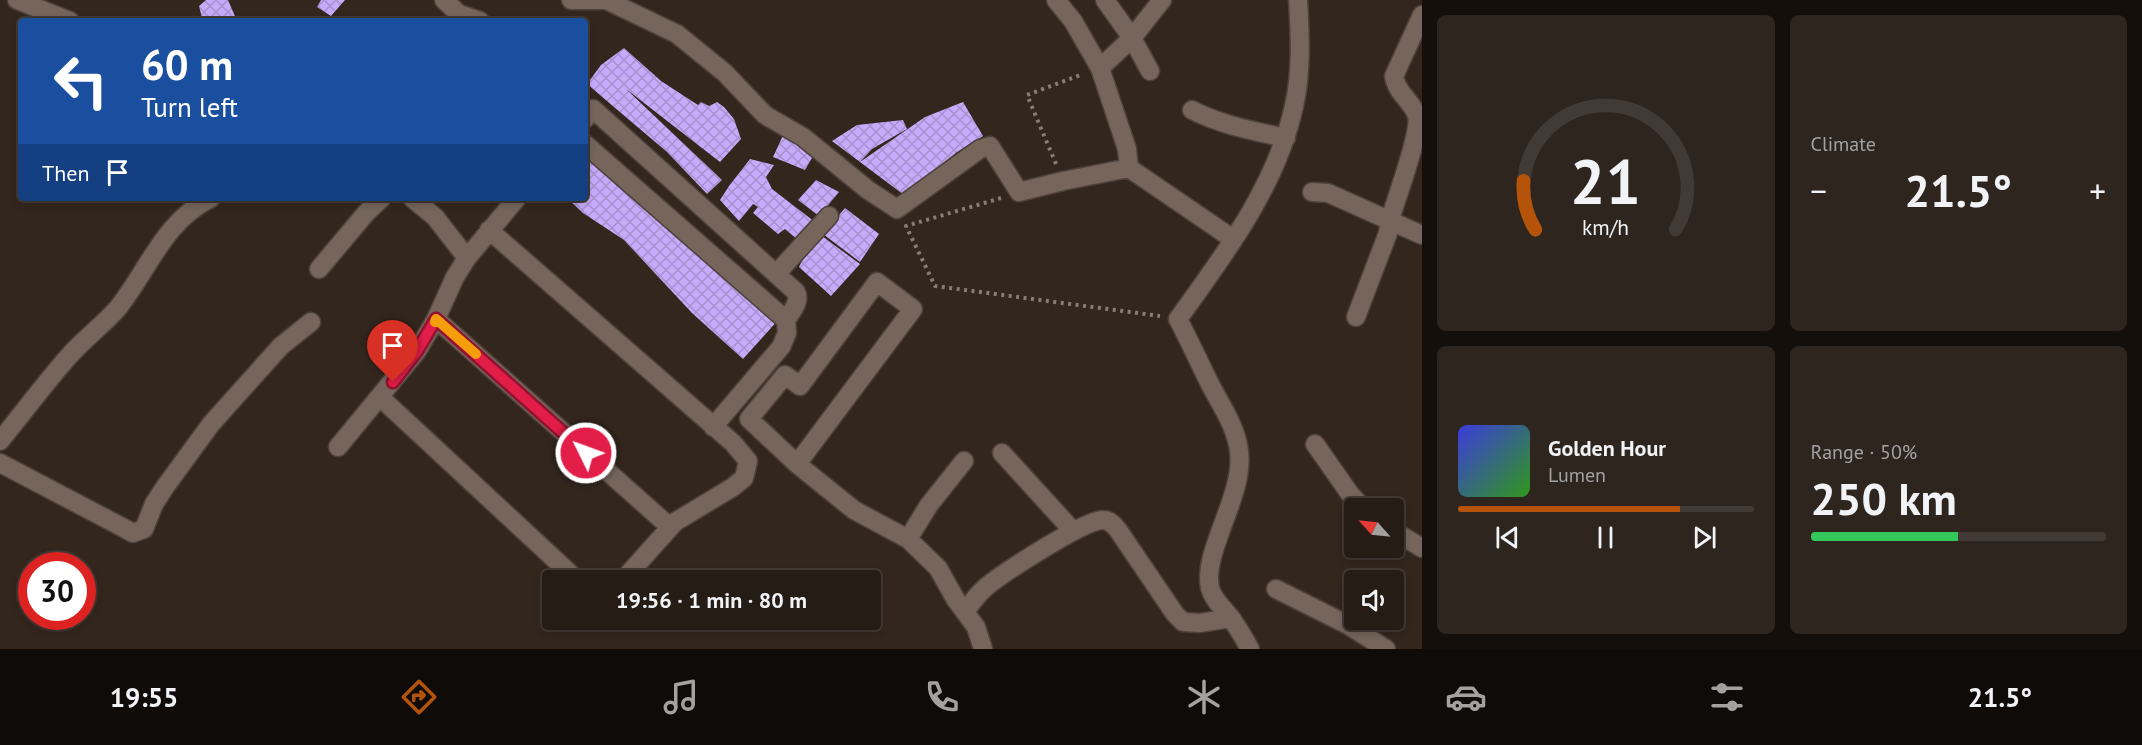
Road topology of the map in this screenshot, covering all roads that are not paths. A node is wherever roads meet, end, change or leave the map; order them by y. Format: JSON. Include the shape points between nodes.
{"nodes":[{"id":1,"x":17,"y":0,"type":"edge"},
{"id":2,"x":444,"y":0,"type":"edge"},
{"id":3,"x":571,"y":0,"type":"edge"},
{"id":4,"x":1056,"y":0,"type":"edge"},
{"id":5,"x":1106,"y":0,"type":"edge"},
{"id":6,"x":1162,"y":0,"type":"edge"},
{"id":7,"x":1298,"y":0,"type":"edge"},
{"id":8,"x":461,"y":12,"type":"edge"},
{"id":9,"x":1422,"y":15,"type":"edge"},
{"id":10,"x":62,"y":18,"type":"edge"},
{"id":11,"x":475,"y":18,"type":"edge"},
{"id":12,"x":1132,"y":38,"type":"junction"},
{"id":13,"x":1100,"y":68,"type":"junction"},
{"id":14,"x":1150,"y":71,"type":"dead end"},
{"id":15,"x":588,"y":110,"type":"edge"},
{"id":16,"x":1192,"y":110,"type":"dead end"},
{"id":17,"x":1286,"y":138,"type":"junction"},
{"id":18,"x":588,"y":147,"type":"edge"},
{"id":19,"x":1129,"y":168,"type":"junction"},
{"id":20,"x":1312,"y":192,"type":"dead end"},
{"id":21,"x":204,"y":201,"type":"edge"},
{"id":22,"x":379,"y":201,"type":"edge"},
{"id":23,"x":416,"y":201,"type":"edge"},
{"id":24,"x":514,"y":201,"type":"edge"},
{"id":25,"x":829,"y":216,"type":"dead end"},
{"id":26,"x":1390,"y":219,"type":"junction"},
{"id":27,"x":489,"y":230,"type":"junction"},
{"id":28,"x":1422,"y":235,"type":"edge"},
{"id":29,"x":1233,"y":239,"type":"junction"},
{"id":30,"x":467,"y":258,"type":"junction"},
{"id":31,"x":319,"y":268,"type":"dead end"},
{"id":32,"x":777,"y":273,"type":"junction"},
{"id":33,"x":1356,"y":317,"type":"dead end"},
{"id":34,"x":436,"y":319,"type":"junction"},
{"id":35,"x":786,"y":320,"type":"junction"},
{"id":36,"x":311,"y":322,"type":"dead end"},
{"id":37,"x":381,"y":398,"type":"junction"},
{"id":38,"x":713,"y":426,"type":"junction"},
{"id":39,"x":0,"y":441,"type":"edge"},
{"id":40,"x":1316,"y":444,"type":"dead end"},
{"id":41,"x":338,"y":447,"type":"dead end"},
{"id":42,"x":1002,"y":453,"type":"dead end"},
{"id":43,"x":964,"y":461,"type":"dead end"},
{"id":44,"x":0,"y":463,"type":"edge"},
{"id":45,"x":797,"y":464,"type":"junction"},
{"id":46,"x":1354,"y":498,"type":"edge"},
{"id":47,"x":670,"y":527,"type":"junction"},
{"id":48,"x":1074,"y":531,"type":"junction"},
{"id":49,"x":1404,"y":537,"type":"edge"},
{"id":50,"x":908,"y":539,"type":"junction"},
{"id":51,"x":1422,"y":548,"type":"edge"},
{"id":52,"x":566,"y":570,"type":"edge"},
{"id":53,"x":632,"y":570,"type":"edge"},
{"id":54,"x":1276,"y":589,"type":"dead end"},
{"id":55,"x":964,"y":612,"type":"junction"},
{"id":56,"x":1231,"y":618,"type":"junction"},
{"id":57,"x":983,"y":649,"type":"edge"},
{"id":58,"x":1250,"y":649,"type":"edge"},
{"id":59,"x":1386,"y":649,"type":"edge"}],
"edges":[{"from":1,"to":10,"type":"street"},
{"from":2,"to":8,"type":"street"},
{"from":3,"to":19,"type":"street","via":[[606,0],[677,34],[725,73],[765,115],[803,137],[897,209],[980,149],[990,146],[1018,192]]},
{"from":4,"to":13,"type":"street"},
{"from":5,"to":12,"type":"street"},
{"from":6,"to":12,"type":"street"},
{"from":7,"to":17,"type":"street","via":[[1299,69]]},
{"from":8,"to":11,"type":"street"},
{"from":9,"to":26,"type":"street","via":[[1394,76],[1395,85],[1417,115],[1417,130]]},
{"from":12,"to":13,"type":"street"},
{"from":12,"to":14,"type":"street"},
{"from":13,"to":19,"type":"street","via":[[1127,149]]},
{"from":15,"to":32,"type":"street"},
{"from":16,"to":17,"type":"street","via":[[1242,129]]},
{"from":17,"to":29,"type":"street"},
{"from":18,"to":35,"type":"street"},
{"from":19,"to":29,"type":"street"},
{"from":20,"to":26,"type":"street","via":[[1328,193]]},
{"from":21,"to":39,"type":"street","via":[[169,231],[117,309],[70,355]]},
{"from":22,"to":31,"type":"street"},
{"from":23,"to":30,"type":"street","via":[[435,217]]},
{"from":24,"to":27,"type":"street"},
{"from":25,"to":32,"type":"street"},
{"from":26,"to":28,"type":"street"},
{"from":26,"to":33,"type":"street","via":[[1385,243]]},
{"from":27,"to":30,"type":"street"},
{"from":27,"to":38,"type":"street"},
{"from":29,"to":56,"type":"street","via":[[1178,319],[1234,429],[1240,451],[1240,471],[1210,570],[1210,588]]},
{"from":30,"to":34,"type":"street"},
{"from":32,"to":35,"type":"street","via":[[799,296]]},
{"from":34,"to":37,"type":"street"},
{"from":34,"to":47,"type":"street"},
{"from":35,"to":38,"type":"street","via":[[787,333],[781,347]]},
{"from":36,"to":44,"type":"street","via":[[281,345],[212,424],[174,472],[144,529],[138,532],[133,533]]},
{"from":37,"to":41,"type":"street"},
{"from":37,"to":52,"type":"street"},
{"from":38,"to":47,"type":"street","via":[[748,461],[744,478]]},
{"from":40,"to":46,"type":"street"},
{"from":42,"to":48,"type":"street"},
{"from":43,"to":50,"type":"street"},
{"from":45,"to":45,"type":"street","via":[[749,419],[785,375],[800,386],[877,282],[914,309]]},
{"from":45,"to":50,"type":"street","via":[[854,510]]},
{"from":47,"to":53,"type":"street"},
{"from":48,"to":55,"type":"street","via":[[1002,575]]},
{"from":48,"to":56,"type":"street","via":[[1102,520],[1111,522],[1183,622]]},
{"from":49,"to":51,"type":"street"},
{"from":50,"to":55,"type":"street","via":[[938,568]]},
{"from":54,"to":59,"type":"street"},
{"from":55,"to":57,"type":"street","via":[[976,627]]},
{"from":56,"to":58,"type":"street"}]}
